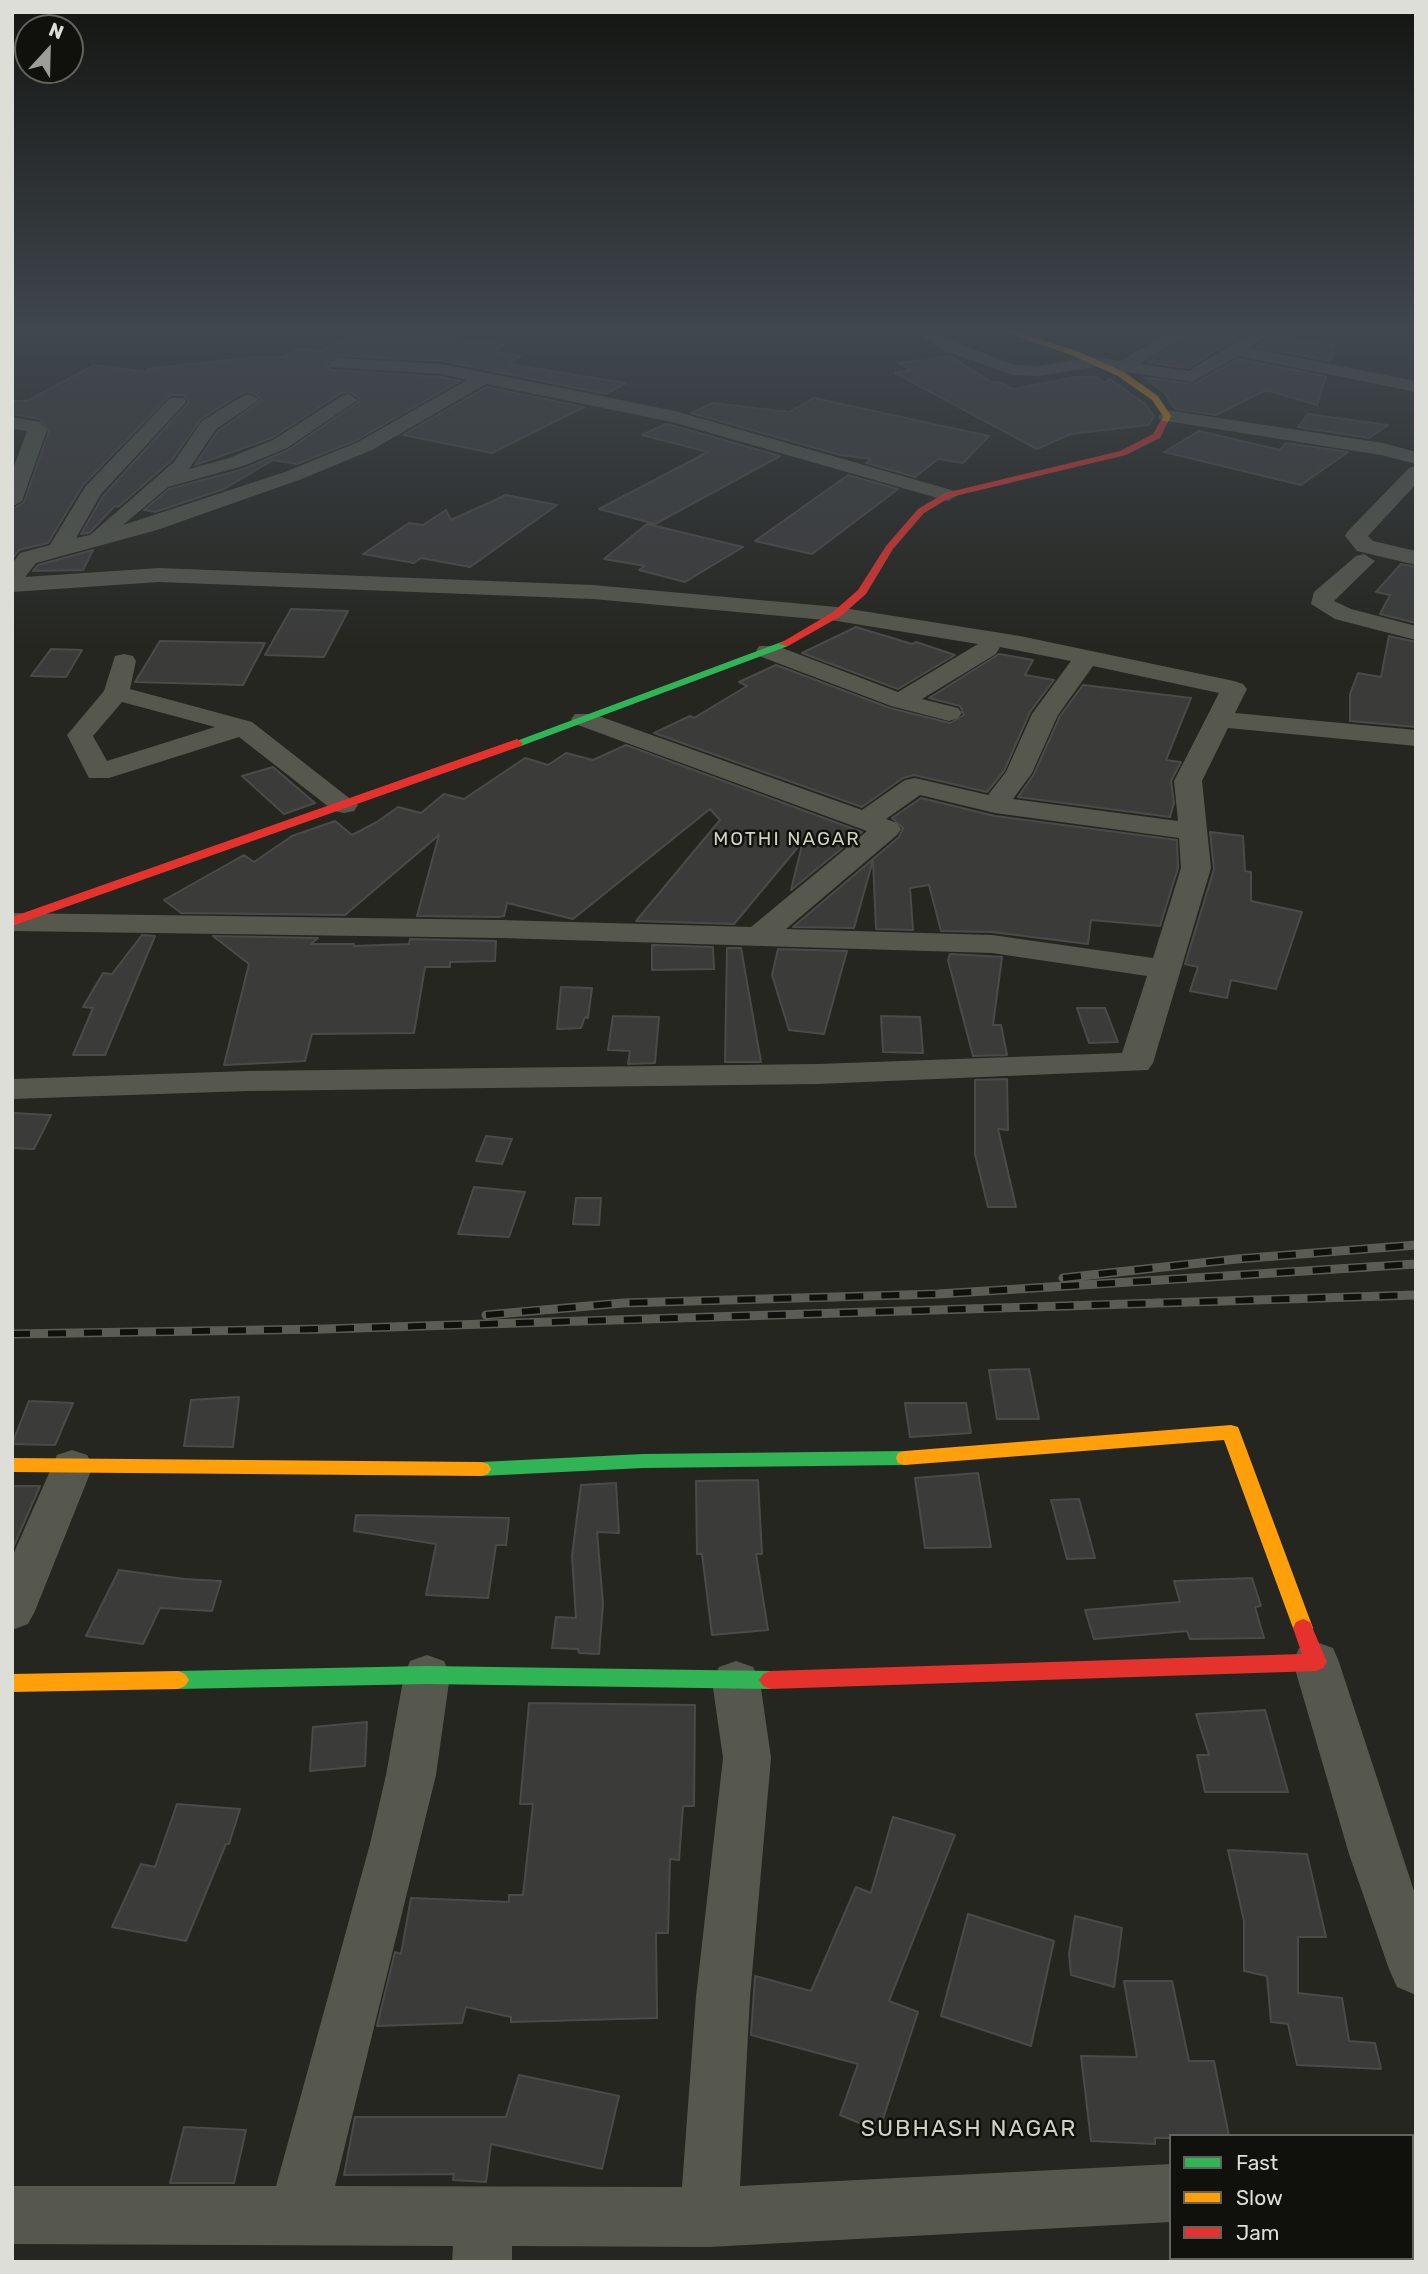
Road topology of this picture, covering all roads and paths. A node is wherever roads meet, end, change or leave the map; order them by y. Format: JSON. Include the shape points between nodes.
{"nodes":[{"id":1,"x":34,"y":438,"type":"edge"},
{"id":2,"x":143,"y":438,"type":"edge"},
{"id":3,"x":200,"y":438,"type":"edge"},
{"id":4,"x":290,"y":438,"type":"edge"},
{"id":5,"x":379,"y":438,"type":"edge"},
{"id":6,"x":749,"y":438,"type":"edge"},
{"id":7,"x":1153,"y":438,"type":"edge"},
{"id":8,"x":1313,"y":438,"type":"edge"},
{"id":9,"x":1416,"y":458,"type":"edge"},
{"id":10,"x":1416,"y":472,"type":"edge"},
{"id":11,"x":161,"y":483,"type":"junction"},
{"id":12,"x":948,"y":495,"type":"junction"},
{"id":13,"x":12,"y":501,"type":"edge"},
{"id":14,"x":92,"y":541,"type":"junction"},
{"id":15,"x":59,"y":549,"type":"junction"},
{"id":16,"x":1416,"y":558,"type":"edge"},
{"id":17,"x":1364,"y":561,"type":"dead end"},
{"id":18,"x":12,"y":583,"type":"edge"},
{"id":19,"x":837,"y":614,"type":"junction"},
{"id":20,"x":1416,"y":633,"type":"edge"},
{"id":21,"x":993,"y":639,"type":"junction"},
{"id":22,"x":768,"y":651,"type":"junction"},
{"id":23,"x":1087,"y":657,"type":"junction"},
{"id":24,"x":124,"y":660,"type":"dead end"},
{"id":25,"x":116,"y":693,"type":"junction"},
{"id":26,"x":900,"y":701,"type":"junction"},
{"id":27,"x":948,"y":713,"type":"dead end"},
{"id":28,"x":583,"y":719,"type":"junction"},
{"id":29,"x":1219,"y":719,"type":"junction"},
{"id":30,"x":243,"y":727,"type":"junction"},
{"id":31,"x":1416,"y":738,"type":"edge"},
{"id":32,"x":344,"y":805,"type":"junction"},
{"id":33,"x":995,"y":805,"type":"junction"},
{"id":34,"x":864,"y":821,"type":"junction"},
{"id":35,"x":1193,"y":831,"type":"junction"},
{"id":36,"x":12,"y":922,"type":"edge"},
{"id":37,"x":758,"y":937,"type":"junction"},
{"id":38,"x":1164,"y":970,"type":"junction"},
{"id":39,"x":12,"y":1089,"type":"edge"},
{"id":40,"x":12,"y":1465,"type":"edge"},
{"id":41,"x":72,"y":1466,"type":"junction"},
{"id":42,"x":12,"y":1611,"type":"edge"},
{"id":43,"x":1316,"y":1662,"type":"junction"},
{"id":44,"x":427,"y":1675,"type":"junction"},
{"id":45,"x":736,"y":1681,"type":"junction"},
{"id":46,"x":12,"y":1683,"type":"edge"},
{"id":47,"x":1416,"y":1969,"type":"edge"},
{"id":48,"x":1169,"y":2193,"type":"edge"},
{"id":49,"x":298,"y":2214,"type":"junction"},
{"id":50,"x":12,"y":2215,"type":"edge"},
{"id":51,"x":709,"y":2217,"type":"junction"},
{"id":52,"x":483,"y":2238,"type":"edge"}],
"edges":[{"from":1,"to":13,"type":"street"},
{"from":2,"to":15,"type":"street","via":[[92,491]]},
{"from":3,"to":11,"type":"street","via":[[181,466]]},
{"from":4,"to":11,"type":"street","via":[[236,463]]},
{"from":5,"to":14,"type":"street","via":[[292,476]]},
{"from":6,"to":12,"type":"street"},
{"from":7,"to":12,"type":"main road","via":[[1123,453]]},
{"from":8,"to":9,"type":"street"},
{"from":10,"to":16,"type":"street","via":[[1356,536],[1365,546]]},
{"from":11,"to":14,"type":"street"},
{"from":12,"to":19,"type":"main road","via":[[921,510],[862,592]]},
{"from":14,"to":15,"type":"street"},
{"from":15,"to":18,"type":"street","via":[[28,558]]},
{"from":17,"to":20,"type":"street","via":[[1322,597],[1323,604],[1343,614]]},
{"from":18,"to":19,"type":"street","via":[[159,575],[593,592]]},
{"from":19,"to":21,"type":"street"},
{"from":19,"to":22,"type":"main road"},
{"from":21,"to":23,"type":"street"},
{"from":21,"to":26,"type":"street","via":[[986,649]]},
{"from":22,"to":26,"type":"street"},
{"from":22,"to":28,"type":"main road"},
{"from":23,"to":29,"type":"street","via":[[1234,689]]},
{"from":23,"to":33,"type":"street","via":[[1045,714],[1018,774]]},
{"from":24,"to":25,"type":"street"},
{"from":25,"to":30,"type":"street"},
{"from":25,"to":30,"type":"street","via":[[80,735],[99,772]]},
{"from":26,"to":27,"type":"street"},
{"from":28,"to":32,"type":"main road"},
{"from":28,"to":34,"type":"street"},
{"from":29,"to":31,"type":"street"},
{"from":29,"to":35,"type":"street","via":[[1188,781]]},
{"from":30,"to":32,"type":"street"},
{"from":32,"to":36,"type":"main road"},
{"from":33,"to":34,"type":"street","via":[[915,786]]},
{"from":33,"to":35,"type":"street"},
{"from":34,"to":37,"type":"street","via":[[887,829]]},
{"from":35,"to":38,"type":"street","via":[[1196,867]]},
{"from":36,"to":37,"type":"street"},
{"from":37,"to":38,"type":"street","via":[[992,944]]},
{"from":38,"to":39,"type":"street","via":[[1136,1063],[818,1074],[248,1081]]},
{"from":40,"to":41,"type":"main road"},
{"from":41,"to":42,"type":"street"},
{"from":41,"to":43,"type":"main road","via":[[461,1470],[643,1461],[909,1458],[1231,1432]]},
{"from":43,"to":45,"type":"main road"},
{"from":43,"to":47,"type":"street","via":[[1374,1854]]},
{"from":44,"to":45,"type":"main road"},
{"from":44,"to":46,"type":"main road"},
{"from":44,"to":49,"type":"street","via":[[398,1833]]},
{"from":45,"to":51,"type":"street","via":[[747,1758],[723,1997]]},
{"from":48,"to":51,"type":"street"},
{"from":49,"to":50,"type":"street"},
{"from":49,"to":52,"type":"street"},
{"from":51,"to":52,"type":"street"}]}
